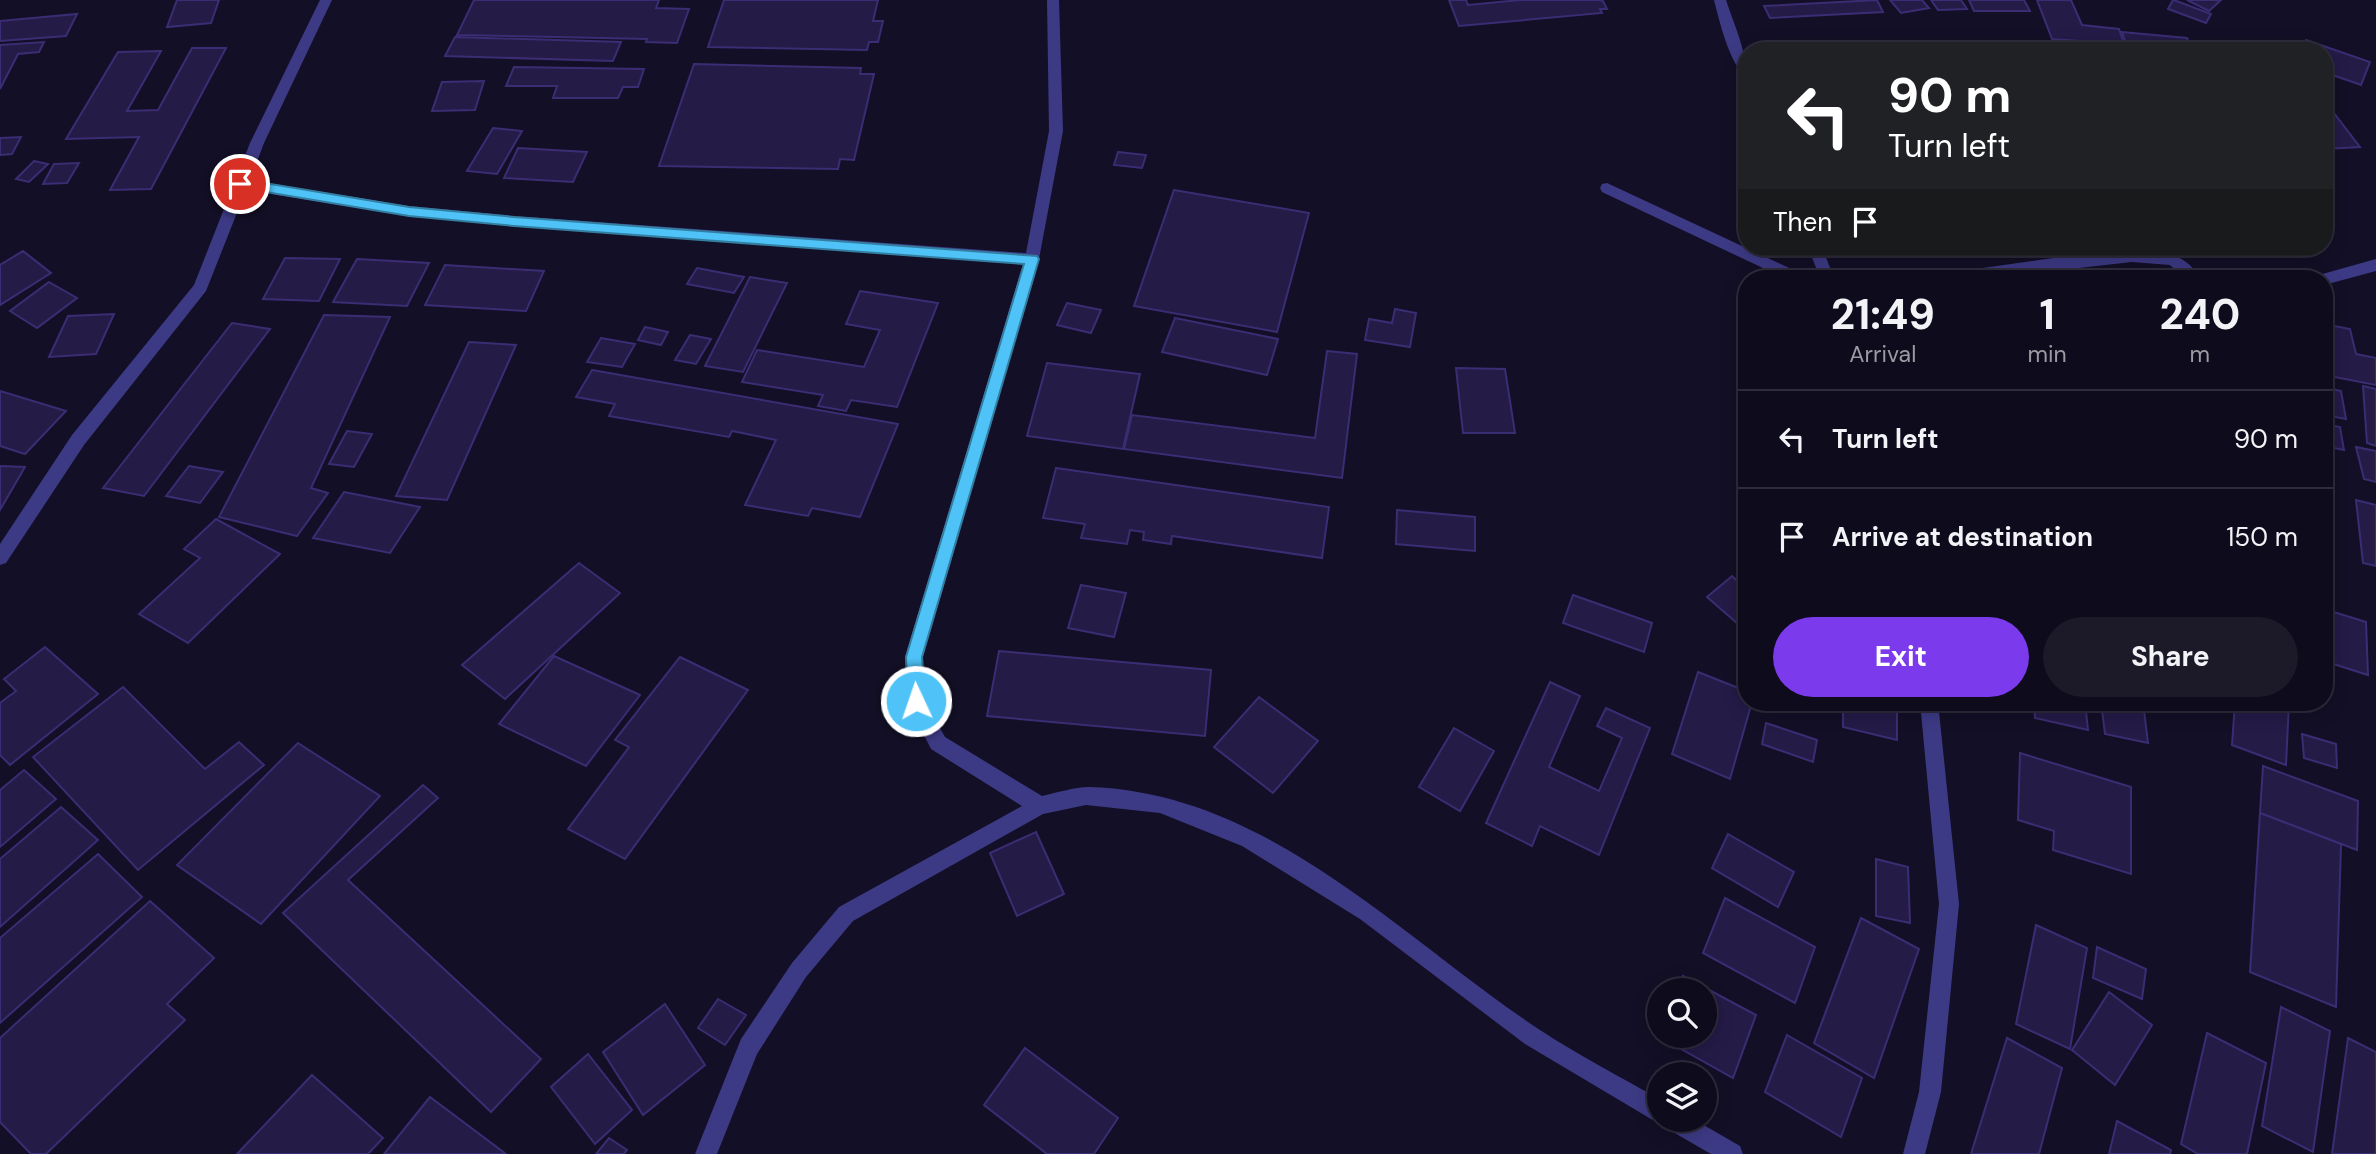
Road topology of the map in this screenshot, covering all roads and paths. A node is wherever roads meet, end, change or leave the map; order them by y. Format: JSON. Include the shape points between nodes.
{"nodes":[{"id":1,"x":326,"y":0,"type":"edge"},
{"id":2,"x":1053,"y":0,"type":"edge"},
{"id":3,"x":1720,"y":0,"type":"edge"},
{"id":4,"x":1738,"y":53,"type":"edge"},
{"id":5,"x":240,"y":184,"type":"junction"},
{"id":6,"x":1607,"y":188,"type":"dead end"},
{"id":7,"x":1738,"y":250,"type":"edge"},
{"id":8,"x":1751,"y":256,"type":"edge"},
{"id":9,"x":2133,"y":256,"type":"edge"},
{"id":10,"x":2147,"y":256,"type":"edge"},
{"id":11,"x":1032,"y":259,"type":"junction"},
{"id":12,"x":2376,"y":265,"type":"edge"},
{"id":13,"x":1780,"y":270,"type":"edge"},
{"id":14,"x":2019,"y":270,"type":"edge"},
{"id":15,"x":2186,"y":270,"type":"edge"},
{"id":16,"x":2333,"y":277,"type":"edge"},
{"id":17,"x":0,"y":558,"type":"edge"},
{"id":18,"x":1930,"y":711,"type":"edge"},
{"id":19,"x":1040,"y":806,"type":"junction"},
{"id":20,"x":1647,"y":1104,"type":"edge"},
{"id":21,"x":1694,"y":1132,"type":"edge"},
{"id":22,"x":706,"y":1154,"type":"edge"},
{"id":23,"x":1732,"y":1154,"type":"edge"},
{"id":24,"x":1914,"y":1154,"type":"edge"}],
"edges":[{"from":1,"to":5,"type":"street"},
{"from":2,"to":11,"type":"street","via":[[1056,131]]},
{"from":3,"to":4,"type":"street"},
{"from":5,"to":11,"type":"street","via":[[409,211],[501,220]]},
{"from":5,"to":17,"type":"street","via":[[201,288],[78,440]]},
{"from":6,"to":7,"type":"street"},
{"from":8,"to":13,"type":"street"},
{"from":9,"to":14,"type":"street"},
{"from":10,"to":15,"type":"street","via":[[2173,260]]},
{"from":11,"to":19,"type":"street","via":[[914,657],[916,701],[937,743]]},
{"from":12,"to":16,"type":"street"},
{"from":18,"to":24,"type":"street","via":[[1949,904],[1930,1092]]},
{"from":19,"to":20,"type":"street","via":[[1086,796],[1160,804],[1249,839],[1367,912],[1532,1037]]},
{"from":19,"to":22,"type":"street","via":[[846,914],[799,970],[750,1047]]},
{"from":21,"to":23,"type":"street"}]}
